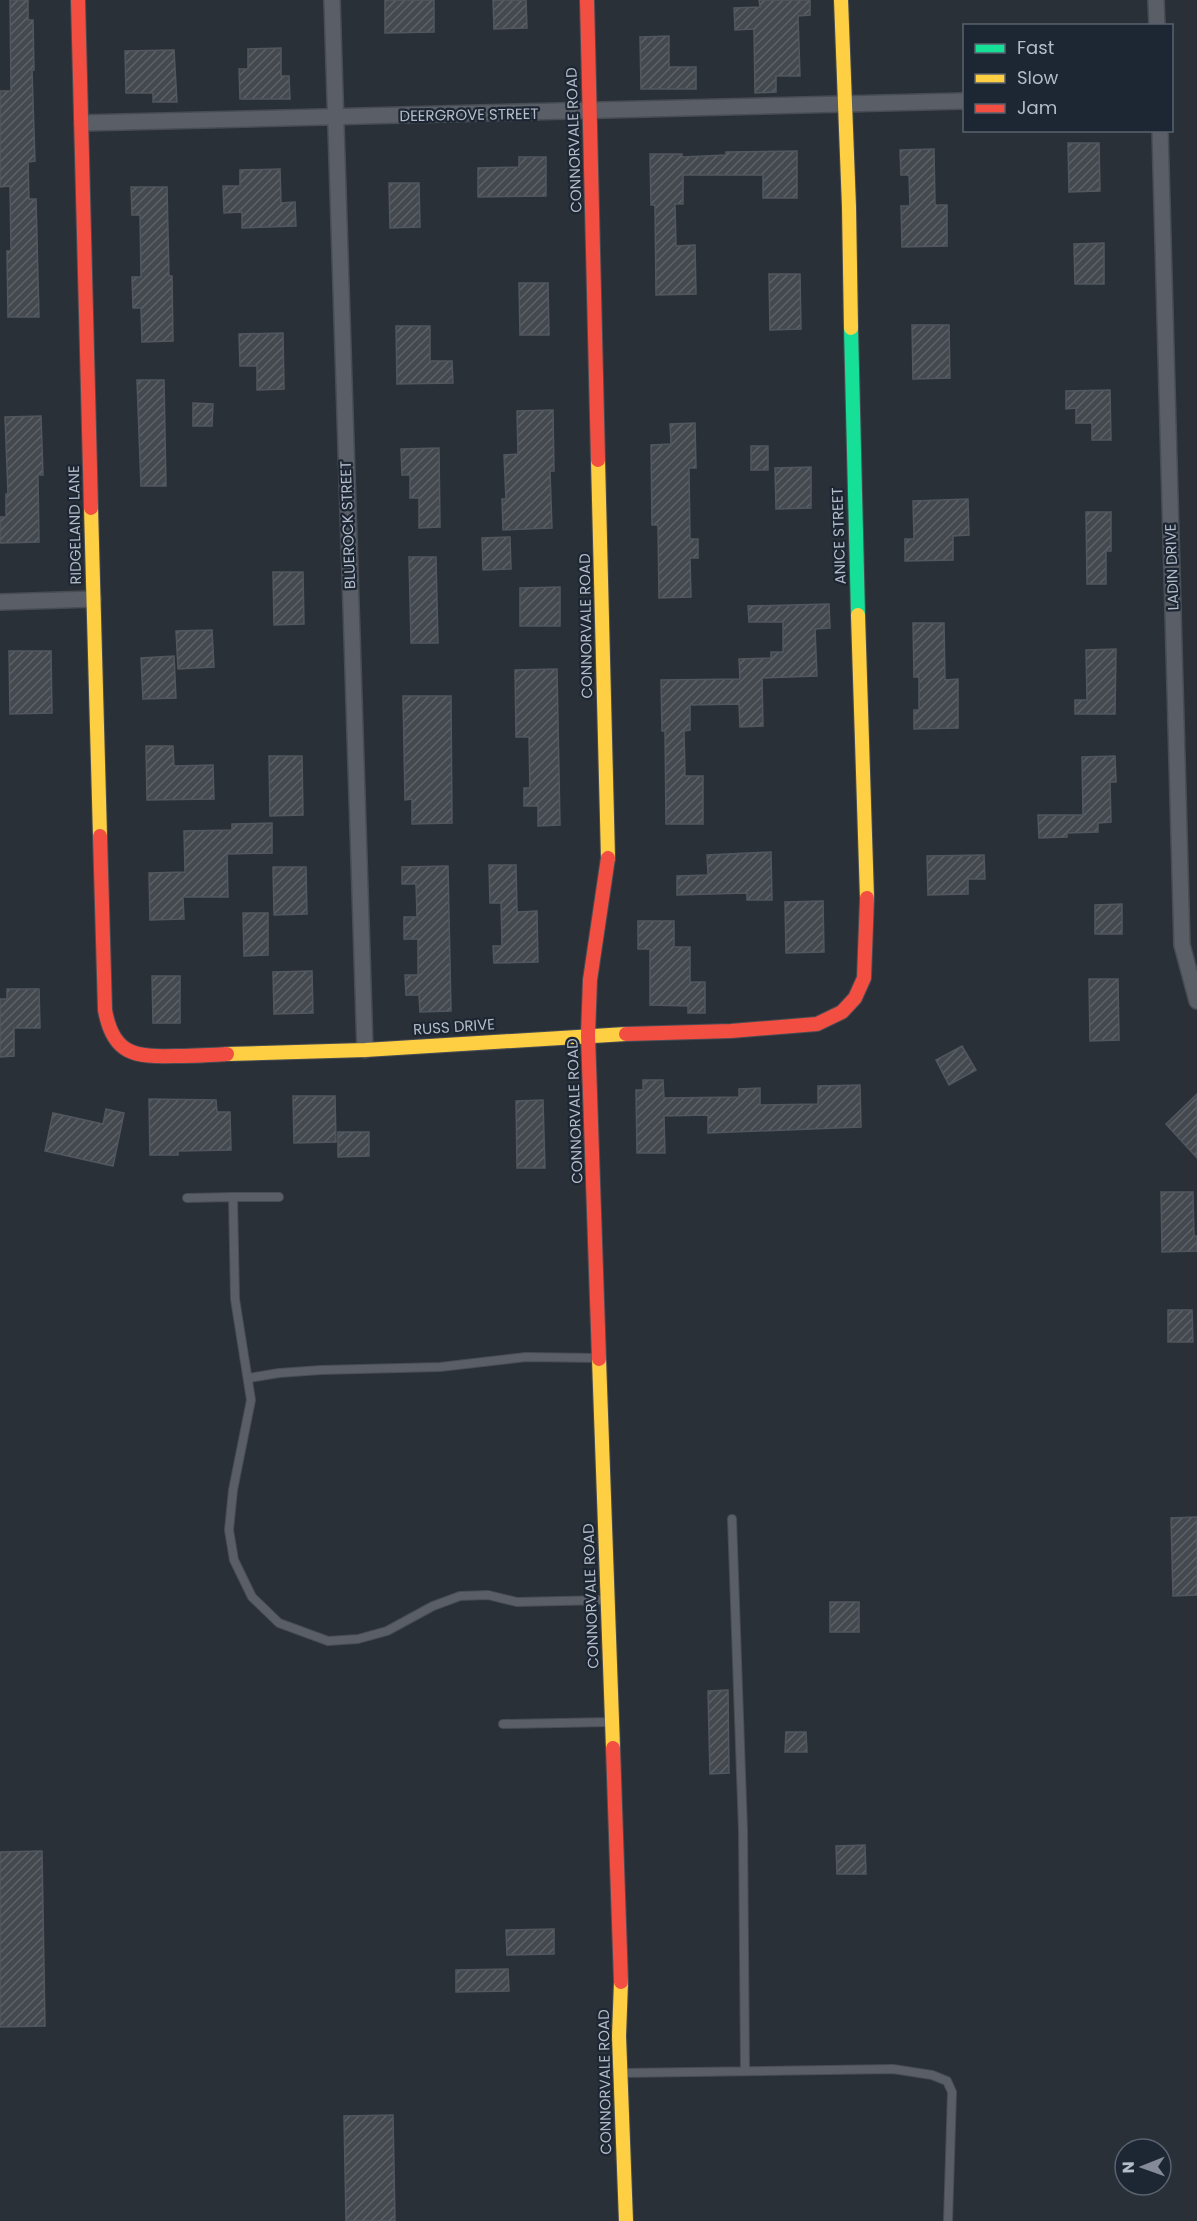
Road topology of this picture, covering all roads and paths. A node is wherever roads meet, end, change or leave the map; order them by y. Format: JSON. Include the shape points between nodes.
{"nodes":[{"id":1,"x":78,"y":0,"type":"edge"},
{"id":2,"x":332,"y":0,"type":"edge"},
{"id":3,"x":586,"y":0,"type":"edge"},
{"id":4,"x":841,"y":0,"type":"edge"},
{"id":5,"x":1156,"y":0,"type":"edge"},
{"id":6,"x":1157,"y":24,"type":"edge"},
{"id":7,"x":963,"y":100,"type":"edge"},
{"id":8,"x":845,"y":103,"type":"junction"},
{"id":9,"x":590,"y":111,"type":"junction"},
{"id":10,"x":335,"y":118,"type":"junction"},
{"id":11,"x":82,"y":123,"type":"junction"},
{"id":12,"x":1160,"y":132,"type":"edge"},
{"id":13,"x":93,"y":599,"type":"junction"},
{"id":14,"x":0,"y":602,"type":"edge"},
{"id":15,"x":1197,"y":1001,"type":"edge"},
{"id":16,"x":794,"y":1026,"type":"joint"},
{"id":17,"x":588,"y":1035,"type":"junction"},
{"id":18,"x":118,"y":1046,"type":"joint"},
{"id":19,"x":365,"y":1050,"type":"junction"},
{"id":20,"x":233,"y":1197,"type":"junction"},
{"id":21,"x":279,"y":1197,"type":"dead end"},
{"id":22,"x":187,"y":1198,"type":"dead end"},
{"id":23,"x":599,"y":1358,"type":"junction"},
{"id":24,"x":249,"y":1378,"type":"junction"},
{"id":25,"x":732,"y":1519,"type":"dead end"},
{"id":26,"x":607,"y":1600,"type":"junction"},
{"id":27,"x":612,"y":1722,"type":"junction"},
{"id":28,"x":503,"y":1724,"type":"dead end"},
{"id":29,"x":745,"y":2070,"type":"junction"},
{"id":30,"x":620,"y":2073,"type":"junction"},
{"id":31,"x":626,"y":2221,"type":"edge"},
{"id":32,"x":948,"y":2221,"type":"edge"}],
"edges":[{"from":1,"to":11,"type":"street","name":"RIDGELAND LANE"},
{"from":2,"to":10,"type":"street","name":"BLUEROCK STREET"},
{"from":3,"to":9,"type":"street","name":"CONNORVALE ROAD"},
{"from":4,"to":8,"type":"street","name":"ANICE STREET"},
{"from":5,"to":6,"type":"street"},
{"from":7,"to":8,"type":"street","name":"DEERGROVE STREET"},
{"from":8,"to":9,"type":"street","name":"DEERGROVE STREET"},
{"from":8,"to":16,"type":"street","name":"ANICE STREET","via":[[865,814],[864,978],[843,1012],[817,1024]]},
{"from":9,"to":10,"type":"street","name":"DEERGROVE STREET"},
{"from":9,"to":17,"type":"street","name":"CONNORVALE ROAD","via":[[608,858],[590,980]]},
{"from":10,"to":11,"type":"street","name":"DEERGROVE STREET"},
{"from":10,"to":19,"type":"street","name":"BLUEROCK STREET"},
{"from":11,"to":13,"type":"street","name":"RIDGELAND LANE"},
{"from":12,"to":15,"type":"street","name":"LADIN DRIVE","via":[[1182,945]]},
{"from":13,"to":14,"type":"street"},
{"from":13,"to":18,"type":"street","name":"RIDGELAND LANE","via":[[105,1010],[108,1029]]},
{"from":16,"to":17,"type":"street","name":"RUSS DRIVE"},
{"from":17,"to":19,"type":"street","name":"RUSS DRIVE"},
{"from":17,"to":23,"type":"street","name":"CONNORVALE ROAD"},
{"from":18,"to":19,"type":"street","name":"RUSS DRIVE","via":[[147,1057]]},
{"from":20,"to":21,"type":"lane"},
{"from":20,"to":22,"type":"lane"},
{"from":20,"to":24,"type":"lane","via":[[235,1299]]},
{"from":23,"to":24,"type":"lane","via":[[526,1357],[440,1367],[321,1370]]},
{"from":23,"to":26,"type":"street","name":"CONNORVALE ROAD"},
{"from":24,"to":26,"type":"lane","via":[[251,1400],[232,1490],[229,1530],[234,1560],[252,1597],[279,1623],[328,1641],[358,1639],[387,1631],[432,1606],[460,1596],[488,1595],[518,1602]]},
{"from":25,"to":29,"type":"lane","via":[[743,1830]]},
{"from":26,"to":27,"type":"street","name":"CONNORVALE ROAD"},
{"from":27,"to":28,"type":"lane"},
{"from":27,"to":30,"type":"street","name":"CONNORVALE ROAD","via":[[621,1975]]},
{"from":29,"to":30,"type":"lane"},
{"from":29,"to":32,"type":"lane","via":[[893,2069],[947,2081],[952,2092]]},
{"from":30,"to":31,"type":"street","name":"CONNORVALE ROAD"}]}
